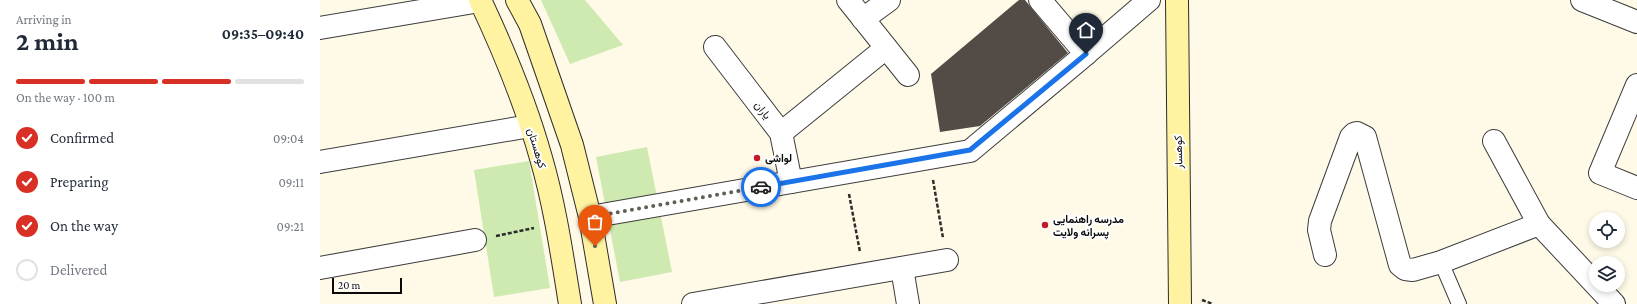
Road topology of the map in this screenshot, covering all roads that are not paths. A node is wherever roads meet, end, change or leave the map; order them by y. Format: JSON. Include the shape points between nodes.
{"nodes":[{"id":1,"x":480,"y":0,"type":"edge"},
{"id":2,"x":517,"y":0,"type":"edge"},
{"id":3,"x":848,"y":0,"type":"edge"},
{"id":4,"x":889,"y":0,"type":"edge"},
{"id":5,"x":1040,"y":0,"type":"edge"},
{"id":6,"x":1149,"y":0,"type":"edge"},
{"id":7,"x":1177,"y":0,"type":"edge"},
{"id":8,"x":1582,"y":0,"type":"edge"},
{"id":9,"x":863,"y":19,"type":"junction"},
{"id":10,"x":1637,"y":22,"type":"edge"},
{"id":11,"x":320,"y":28,"type":"edge"},
{"id":12,"x":715,"y":47,"type":"dead end"},
{"id":13,"x":886,"y":48,"type":"junction"},
{"id":14,"x":1086,"y":54,"type":"junction"},
{"id":15,"x":908,"y":75,"type":"dead end"},
{"id":16,"x":1637,"y":86,"type":"edge"},
{"id":17,"x":530,"y":126,"type":"junction"},
{"id":18,"x":781,"y":133,"type":"junction"},
{"id":19,"x":1494,"y":141,"type":"dead end"},
{"id":20,"x":320,"y":162,"type":"edge"},
{"id":21,"x":791,"y":182,"type":"junction"},
{"id":22,"x":1637,"y":188,"type":"edge"},
{"id":23,"x":590,"y":217,"type":"junction"},
{"id":24,"x":1539,"y":224,"type":"junction"},
{"id":25,"x":476,"y":240,"type":"road end"},
{"id":26,"x":1325,"y":255,"type":"dead end"},
{"id":27,"x":946,"y":260,"type":"road end"},
{"id":28,"x":1441,"y":262,"type":"junction"},
{"id":29,"x":320,"y":268,"type":"edge"},
{"id":30,"x":902,"y":268,"type":"junction"},
{"id":31,"x":570,"y":304,"type":"edge"},
{"id":32,"x":605,"y":304,"type":"edge"},
{"id":33,"x":693,"y":304,"type":"edge"},
{"id":34,"x":908,"y":304,"type":"edge"},
{"id":35,"x":1180,"y":304,"type":"edge"},
{"id":36,"x":1458,"y":304,"type":"edge"},
{"id":37,"x":1614,"y":304,"type":"edge"}],
"edges":[{"from":1,"to":11,"type":"street"},
{"from":1,"to":17,"type":"main road","name":"کوهستان","via":[[508,62]]},
{"from":2,"to":23,"type":"main road","via":[[530,24],[572,145]]},
{"from":3,"to":9,"type":"street"},
{"from":4,"to":9,"type":"street"},
{"from":5,"to":14,"type":"street"},
{"from":6,"to":14,"type":"street"},
{"from":7,"to":35,"type":"main road","name":"کوهسار"},
{"from":8,"to":10,"type":"street"},
{"from":9,"to":13,"type":"street"},
{"from":12,"to":18,"type":"street","name":"یاران"},
{"from":13,"to":15,"type":"street"},
{"from":13,"to":18,"type":"street"},
{"from":14,"to":21,"type":"street","via":[[970,150]]},
{"from":16,"to":22,"type":"street","via":[[1600,173]]},
{"from":17,"to":20,"type":"street"},
{"from":17,"to":31,"type":"main road","name":"کوهستان","via":[[541,159],[556,224]]},
{"from":18,"to":21,"type":"street","name":"یاران"},
{"from":19,"to":24,"type":"street"},
{"from":21,"to":23,"type":"street"},
{"from":23,"to":32,"type":"main road"},
{"from":24,"to":28,"type":"street"},
{"from":24,"to":37,"type":"street"},
{"from":25,"to":29,"type":"street"},
{"from":26,"to":28,"type":"street","via":[[1320,221],[1352,137],[1357,133],[1365,137],[1400,264],[1405,269],[1413,270]]},
{"from":27,"to":30,"type":"street"},
{"from":28,"to":36,"type":"lane"},
{"from":30,"to":33,"type":"street"},
{"from":30,"to":34,"type":"street"}]}
